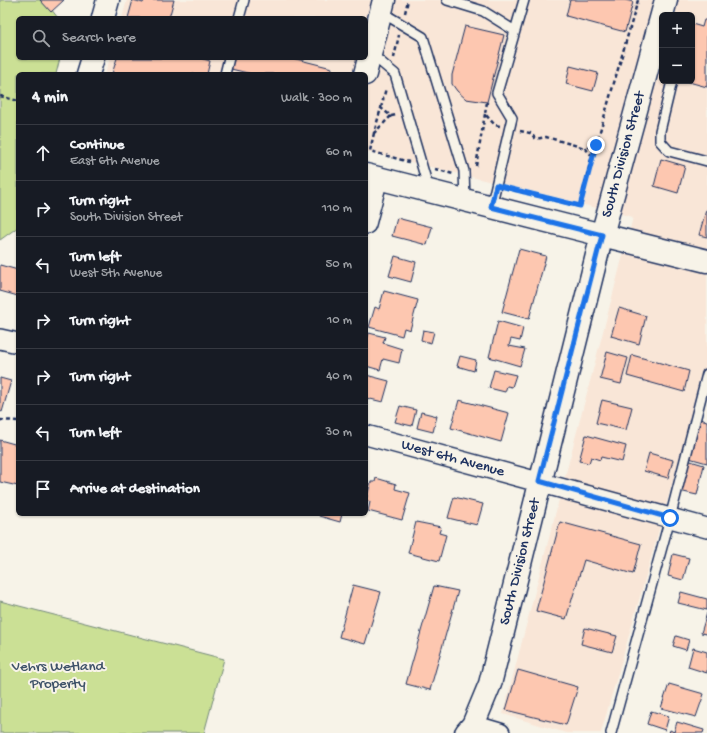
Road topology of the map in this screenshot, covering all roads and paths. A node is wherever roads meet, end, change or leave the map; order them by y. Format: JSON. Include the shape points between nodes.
{"nodes":[{"id":1,"x":108,"y":0,"type":"edge"},
{"id":2,"x":244,"y":0,"type":"edge"},
{"id":3,"x":408,"y":0,"type":"edge"},
{"id":4,"x":447,"y":0,"type":"edge"},
{"id":5,"x":524,"y":0,"type":"edge"},
{"id":6,"x":638,"y":0,"type":"edge"},
{"id":7,"x":666,"y":0,"type":"edge"},
{"id":8,"x":382,"y":6,"type":"edge"},
{"id":9,"x":104,"y":16,"type":"edge"},
{"id":10,"x":240,"y":16,"type":"edge"},
{"id":11,"x":402,"y":25,"type":"junction"},
{"id":12,"x":515,"y":31,"type":"junction"},
{"id":13,"x":370,"y":53,"type":"junction"},
{"id":14,"x":92,"y":60,"type":"edge"},
{"id":15,"x":228,"y":60,"type":"edge"},
{"id":16,"x":390,"y":70,"type":"junction"},
{"id":17,"x":88,"y":72,"type":"edge"},
{"id":18,"x":225,"y":72,"type":"edge"},
{"id":19,"x":365,"y":72,"type":"edge"},
{"id":20,"x":671,"y":84,"type":"edge"},
{"id":21,"x":0,"y":96,"type":"edge"},
{"id":22,"x":16,"y":100,"type":"edge"},
{"id":23,"x":487,"y":102,"type":"dead end"},
{"id":24,"x":381,"y":108,"type":"junction"},
{"id":25,"x":406,"y":112,"type":"junction"},
{"id":26,"x":485,"y":114,"type":"junction"},
{"id":27,"x":391,"y":116,"type":"junction"},
{"id":28,"x":509,"y":128,"type":"junction"},
{"id":29,"x":374,"y":133,"type":"junction"},
{"id":30,"x":596,"y":145,"type":"junction"},
{"id":31,"x":585,"y":148,"type":"junction"},
{"id":32,"x":592,"y":156,"type":"junction"},
{"id":33,"x":707,"y":161,"type":"edge"},
{"id":34,"x":422,"y":165,"type":"junction"},
{"id":35,"x":372,"y":176,"type":"edge"},
{"id":36,"x":464,"y":177,"type":"junction"},
{"id":37,"x":496,"y":185,"type":"junction"},
{"id":38,"x":430,"y":191,"type":"junction"},
{"id":39,"x":465,"y":200,"type":"junction"},
{"id":40,"x":491,"y":207,"type":"junction"},
{"id":41,"x":368,"y":208,"type":"edge"},
{"id":42,"x":602,"y":235,"type":"junction"},
{"id":43,"x":707,"y":261,"type":"edge"},
{"id":44,"x":0,"y":339,"type":"edge"},
{"id":45,"x":16,"y":343,"type":"edge"},
{"id":46,"x":707,"y":374,"type":"edge"},
{"id":47,"x":0,"y":420,"type":"edge"},
{"id":48,"x":16,"y":421,"type":"edge"},
{"id":49,"x":368,"y":436,"type":"edge"},
{"id":50,"x":539,"y":481,"type":"junction"},
{"id":51,"x":670,"y":518,"type":"junction"},
{"id":52,"x":707,"y":528,"type":"edge"},
{"id":53,"x":470,"y":729,"type":"edge"},
{"id":54,"x":500,"y":733,"type":"edge"},
{"id":55,"x":611,"y":733,"type":"edge"}],
"edges":[{"from":1,"to":9,"type":"main road"},
{"from":2,"to":10,"type":"lane"},
{"from":3,"to":11,"type":"path"},
{"from":4,"to":12,"type":"lane","via":[[483,11]]},
{"from":5,"to":12,"type":"lane"},
{"from":6,"to":30,"type":"path"},
{"from":7,"to":42,"type":"main road","name":"South Division Street"},
{"from":8,"to":11,"type":"lane"},
{"from":8,"to":13,"type":"main road"},
{"from":11,"to":16,"type":"path"},
{"from":11,"to":36,"type":"lane","via":[[423,37]]},
{"from":12,"to":28,"type":"lane","via":[[497,93],[512,118]]},
{"from":13,"to":16,"type":"lane"},
{"from":13,"to":19,"type":"main road"},
{"from":14,"to":17,"type":"main road"},
{"from":15,"to":18,"type":"lane"},
{"from":16,"to":24,"type":"path"},
{"from":16,"to":25,"type":"lane","via":[[395,74]]},
{"from":20,"to":33,"type":"lane","via":[[660,130],[660,141],[669,151]]},
{"from":21,"to":22,"type":"path"},
{"from":23,"to":26,"type":"path"},
{"from":24,"to":27,"type":"path"},
{"from":24,"to":29,"type":"path"},
{"from":25,"to":27,"type":"path"},
{"from":25,"to":34,"type":"lane"},
{"from":26,"to":28,"type":"path","via":[[495,125]]},
{"from":26,"to":36,"type":"path","via":[[474,180]]},
{"from":27,"to":29,"type":"path"},
{"from":28,"to":31,"type":"path","via":[[530,133],[536,139],[546,138]]},
{"from":28,"to":37,"type":"lane"},
{"from":29,"to":34,"type":"path","via":[[370,151]]},
{"from":30,"to":31,"type":"path"},
{"from":30,"to":32,"type":"path"},
{"from":31,"to":32,"type":"path"},
{"from":32,"to":37,"type":"path","via":[[580,206]]},
{"from":34,"to":36,"type":"path"},
{"from":34,"to":38,"type":"lane"},
{"from":35,"to":38,"type":"main road"},
{"from":35,"to":41,"type":"street"},
{"from":36,"to":39,"type":"lane"},
{"from":37,"to":40,"type":"lane"},
{"from":38,"to":39,"type":"main road"},
{"from":39,"to":40,"type":"main road"},
{"from":40,"to":42,"type":"main road"},
{"from":42,"to":43,"type":"main road"},
{"from":42,"to":50,"type":"main road","name":"South Division Street"},
{"from":44,"to":45,"type":"street"},
{"from":46,"to":51,"type":"lane"},
{"from":47,"to":48,"type":"path"},
{"from":49,"to":50,"type":"street","name":"West 6th Avenue"},
{"from":50,"to":51,"type":"street","name":"West 6th Avenue"},
{"from":50,"to":53,"type":"main road","name":"South Division Street","via":[[490,684]]},
{"from":51,"to":52,"type":"street","name":"West 6th Avenue"},
{"from":51,"to":55,"type":"lane"},
{"from":53,"to":54,"type":"street"}]}
